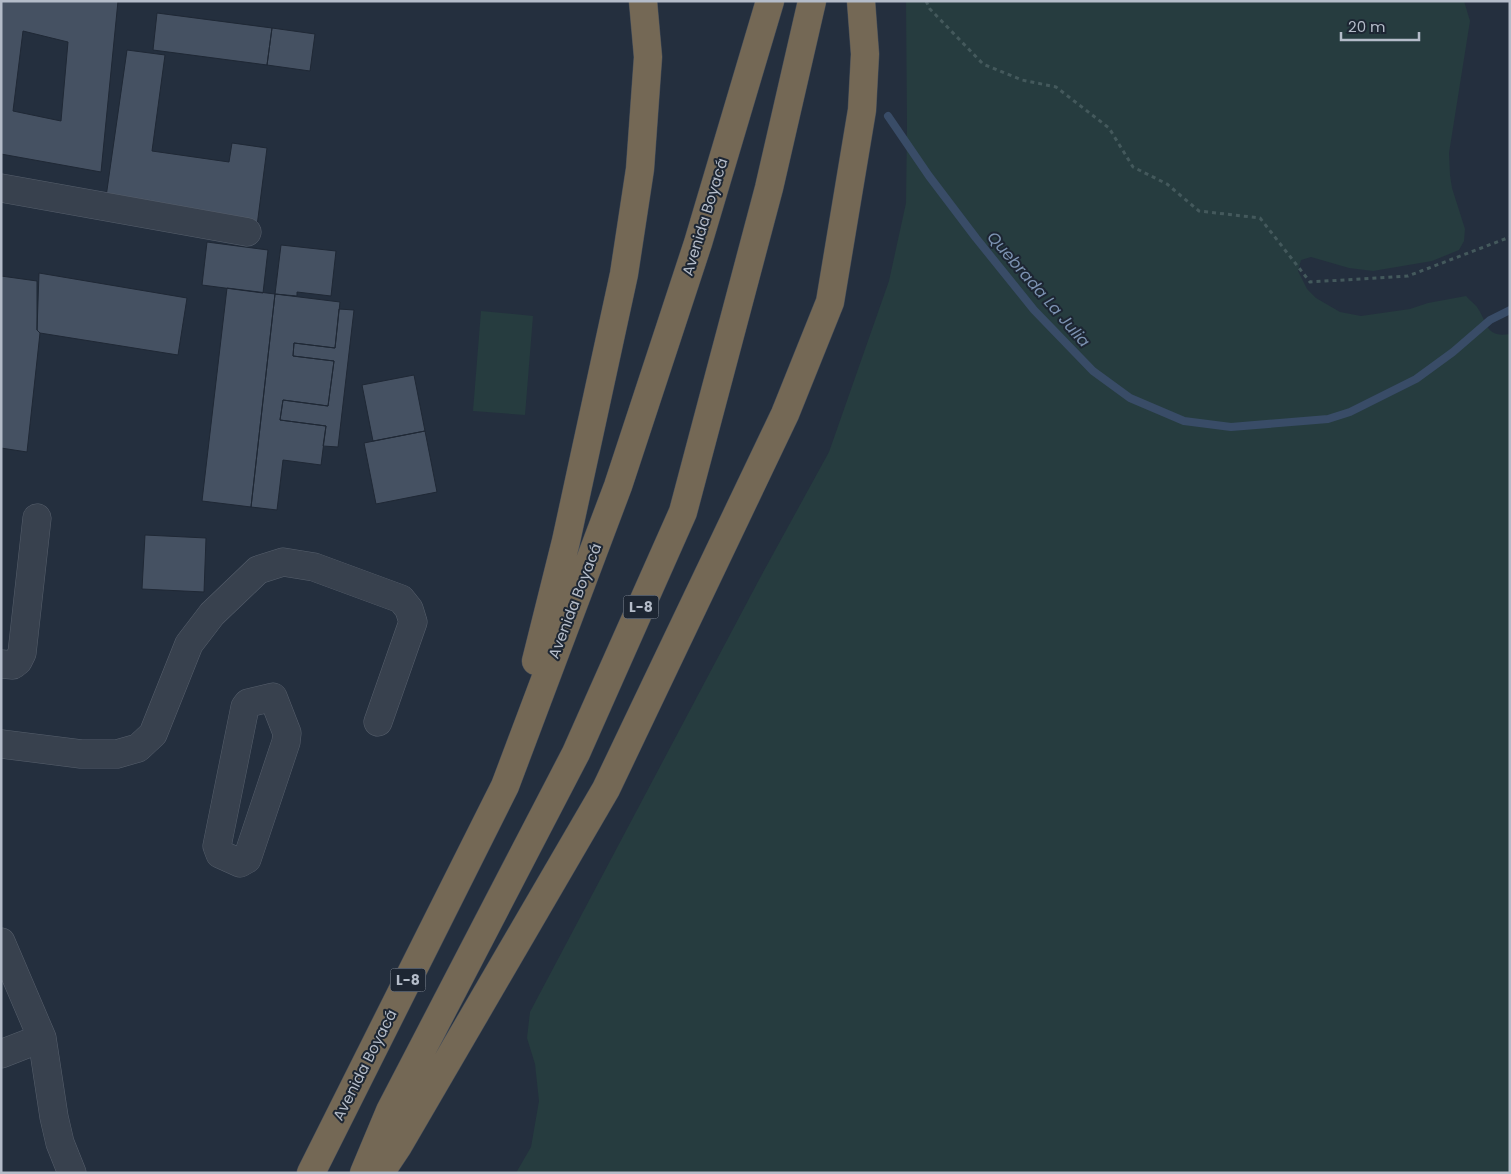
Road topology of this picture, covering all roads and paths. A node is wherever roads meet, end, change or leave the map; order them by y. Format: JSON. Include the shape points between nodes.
{"nodes":[{"id":1,"x":643,"y":1,"type":"edge"},
{"id":2,"x":770,"y":1,"type":"edge"},
{"id":3,"x":812,"y":1,"type":"edge"},
{"id":4,"x":861,"y":1,"type":"edge"},
{"id":5,"x":926,"y":1,"type":"edge"},
{"id":6,"x":1,"y":188,"type":"edge"},
{"id":7,"x":247,"y":232,"type":"dead end"},
{"id":8,"x":1510,"y":237,"type":"edge"},
{"id":9,"x":37,"y":518,"type":"dead end"},
{"id":10,"x":1,"y":664,"type":"edge"},
{"id":11,"x":273,"y":697,"type":"joint"},
{"id":12,"x":378,"y":722,"type":"dead end"},
{"id":13,"x":1,"y":744,"type":"edge"},
{"id":14,"x":505,"y":786,"type":"junction"},
{"id":15,"x":1,"y":942,"type":"edge"},
{"id":16,"x":42,"y":1038,"type":"junction"},
{"id":17,"x":1,"y":1054,"type":"edge"},
{"id":18,"x":72,"y":1173,"type":"edge"},
{"id":19,"x":311,"y":1173,"type":"edge"},
{"id":20,"x":364,"y":1173,"type":"edge"},
{"id":21,"x":380,"y":1173,"type":"edge"}],
"edges":[{"from":1,"to":14,"type":"highway","via":[[648,57],[640,169],[624,274],[566,541]]},
{"from":2,"to":14,"type":"highway","name":"Avenida Boyacá","number":"L-8","via":[[698,243],[621,477]]},
{"from":3,"to":20,"type":"highway","number":"L-8","via":[[769,188],[683,512],[576,753],[390,1111]]},
{"from":4,"to":21,"type":"highway","via":[[865,54],[862,110],[830,302],[785,414],[606,788]]},
{"from":5,"to":8,"type":"path","via":[[983,64],[1022,80],[1056,86],[1109,128],[1133,167],[1167,184],[1199,212],[1260,218],[1310,282],[1408,276]]},
{"from":6,"to":7,"type":"street"},
{"from":9,"to":10,"type":"street","via":[[22,653],[12,665]]},
{"from":11,"to":11,"type":"street","via":[[248,703],[245,707],[217,846],[220,854],[240,863],[246,859],[286,742],[287,733]]},
{"from":12,"to":13,"type":"street","via":[[413,622],[409,609],[400,599],[314,567],[283,562],[258,570],[206,622],[189,644],[153,734],[138,748],[117,754],[81,754]]},
{"from":14,"to":19,"type":"highway","name":"Avenida Boyacá","number":"L-8"},
{"from":15,"to":16,"type":"street"},
{"from":16,"to":17,"type":"street"},
{"from":16,"to":18,"type":"street","via":[[54,1117]]}]}
